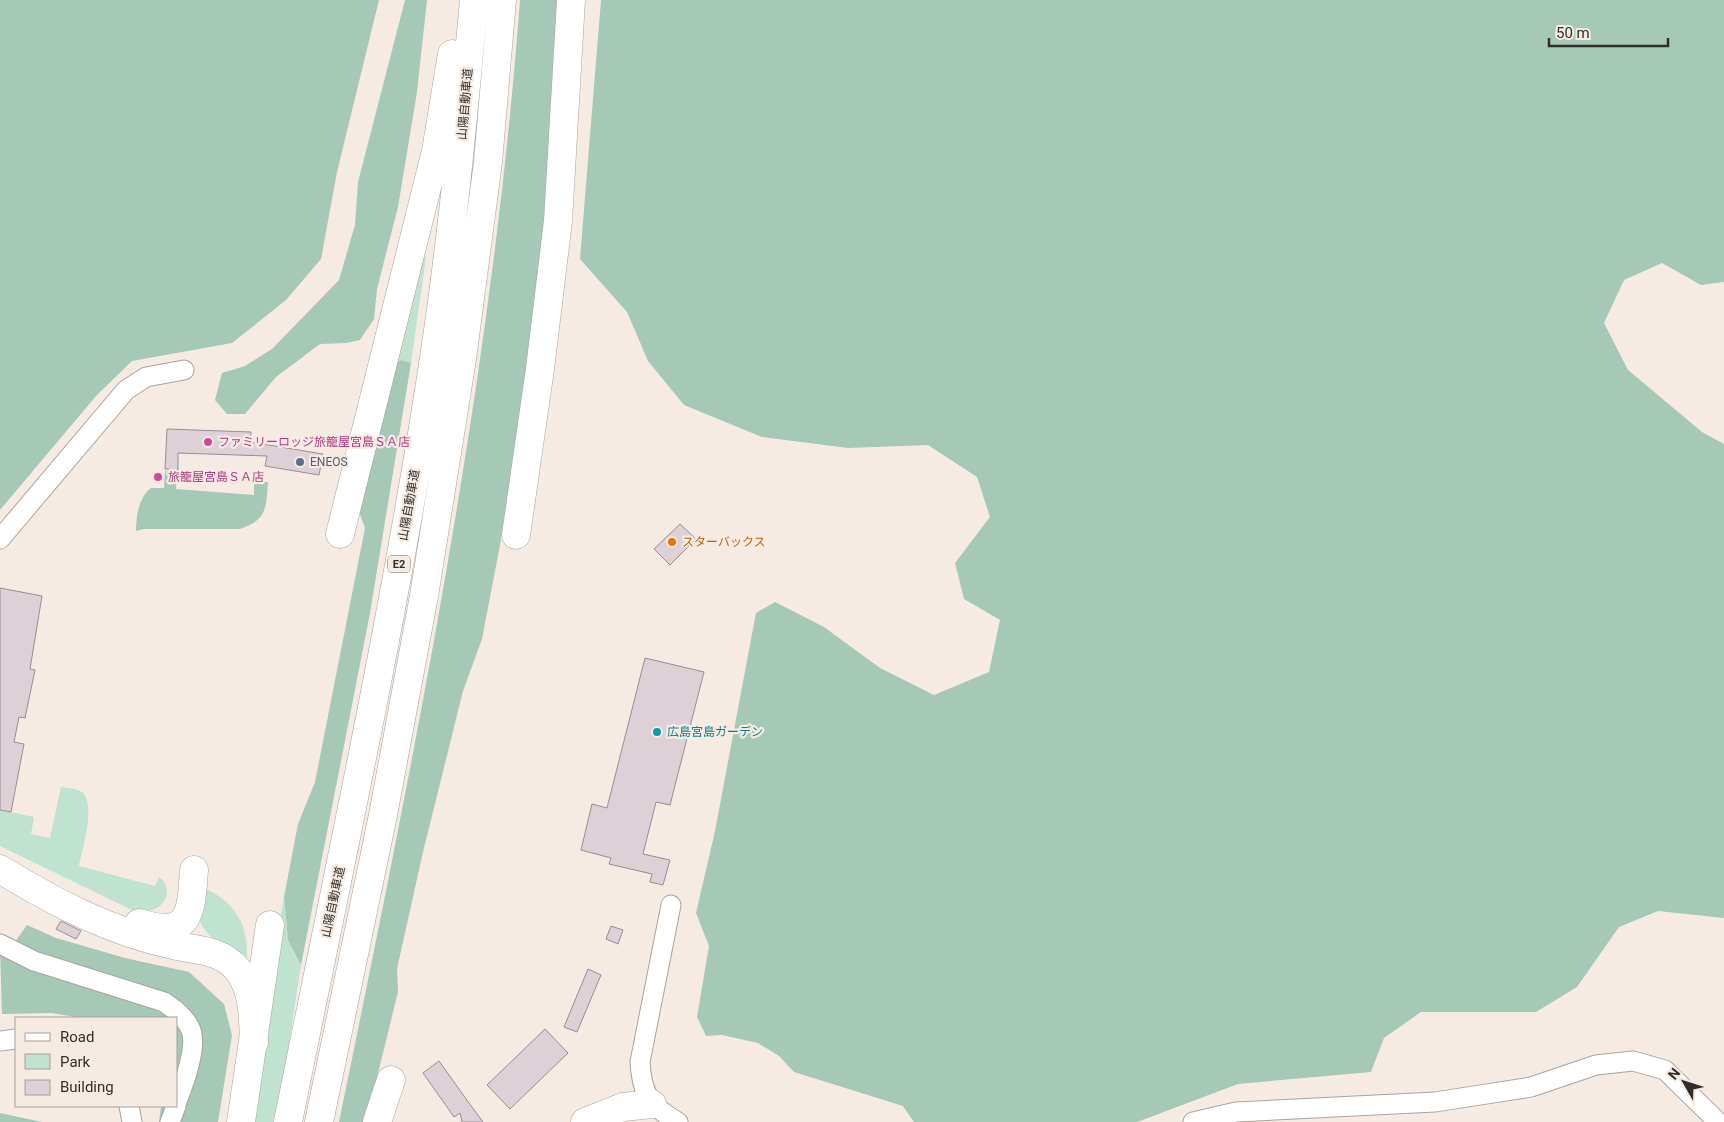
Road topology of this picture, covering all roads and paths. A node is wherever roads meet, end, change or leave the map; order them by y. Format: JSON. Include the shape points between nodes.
{"nodes":[{"id":1,"x":459,"y":0,"type":"edge"},
{"id":2,"x":474,"y":0,"type":"edge"},
{"id":3,"x":502,"y":0,"type":"edge"},
{"id":4,"x":571,"y":0,"type":"edge"},
{"id":5,"x":184,"y":370,"type":"dead end"},
{"id":6,"x":340,"y":534,"type":"dead end"},
{"id":7,"x":516,"y":535,"type":"dead end"},
{"id":8,"x":0,"y":540,"type":"edge"},
{"id":9,"x":0,"y":864,"type":"edge"},
{"id":10,"x":0,"y":870,"type":"edge"},
{"id":11,"x":194,"y":870,"type":"dead end"},
{"id":12,"x":671,"y":905,"type":"dead end"},
{"id":13,"x":270,"y":925,"type":"dead end"},
{"id":14,"x":0,"y":944,"type":"edge"},
{"id":15,"x":15,"y":1039,"type":"edge"},
{"id":16,"x":0,"y":1041,"type":"edge"},
{"id":17,"x":254,"y":1043,"type":"junction"},
{"id":18,"x":391,"y":1080,"type":"dead end"},
{"id":19,"x":178,"y":1098,"type":"edge"},
{"id":20,"x":652,"y":1104,"type":"junction"},
{"id":21,"x":129,"y":1107,"type":"edge"},
{"id":22,"x":175,"y":1107,"type":"edge"},
{"id":23,"x":132,"y":1122,"type":"edge"},
{"id":24,"x":170,"y":1122,"type":"edge"},
{"id":25,"x":240,"y":1122,"type":"edge"},
{"id":26,"x":288,"y":1122,"type":"edge"},
{"id":27,"x":320,"y":1122,"type":"edge"},
{"id":28,"x":377,"y":1122,"type":"edge"},
{"id":29,"x":585,"y":1122,"type":"edge"},
{"id":30,"x":604,"y":1122,"type":"edge"},
{"id":31,"x":678,"y":1122,"type":"edge"},
{"id":32,"x":1193,"y":1122,"type":"edge"},
{"id":33,"x":1718,"y":1122,"type":"edge"}],
"edges":[{"from":1,"to":6,"type":"highway","via":[[436,151]]},
{"from":2,"to":26,"type":"highway","name":"山陽自動車道","number":"E2","via":[[460,158],[434,357],[384,643]]},
{"from":3,"to":27,"type":"highway","number":"E2","via":[[488,162],[462,359],[424,596]]},
{"from":4,"to":7,"type":"highway","via":[[558,220]]},
{"from":5,"to":8,"type":"street","via":[[146,377],[126,390]]},
{"from":9,"to":11,"type":"highway","via":[[112,915],[168,929],[178,925],[192,907]]},
{"from":10,"to":17,"type":"highway","via":[[107,926],[148,940],[212,952],[226,959],[246,982],[252,1004]]},
{"from":12,"to":20,"type":"street","via":[[640,1062],[641,1079]]},
{"from":13,"to":17,"type":"highway"},
{"from":14,"to":19,"type":"street","via":[[34,961],[164,1002],[181,1014],[191,1028],[194,1042]]},
{"from":15,"to":16,"type":"street"},
{"from":17,"to":25,"type":"highway"},
{"from":18,"to":28,"type":"highway"},
{"from":20,"to":29,"type":"highway","via":[[623,1107]]},
{"from":20,"to":30,"type":"highway"},
{"from":20,"to":31,"type":"street"},
{"from":21,"to":23,"type":"street"},
{"from":22,"to":24,"type":"street"},
{"from":32,"to":33,"type":"street","via":[[1236,1112],[1435,1102],[1531,1087],[1596,1065],[1633,1061],[1665,1070]]}]}
